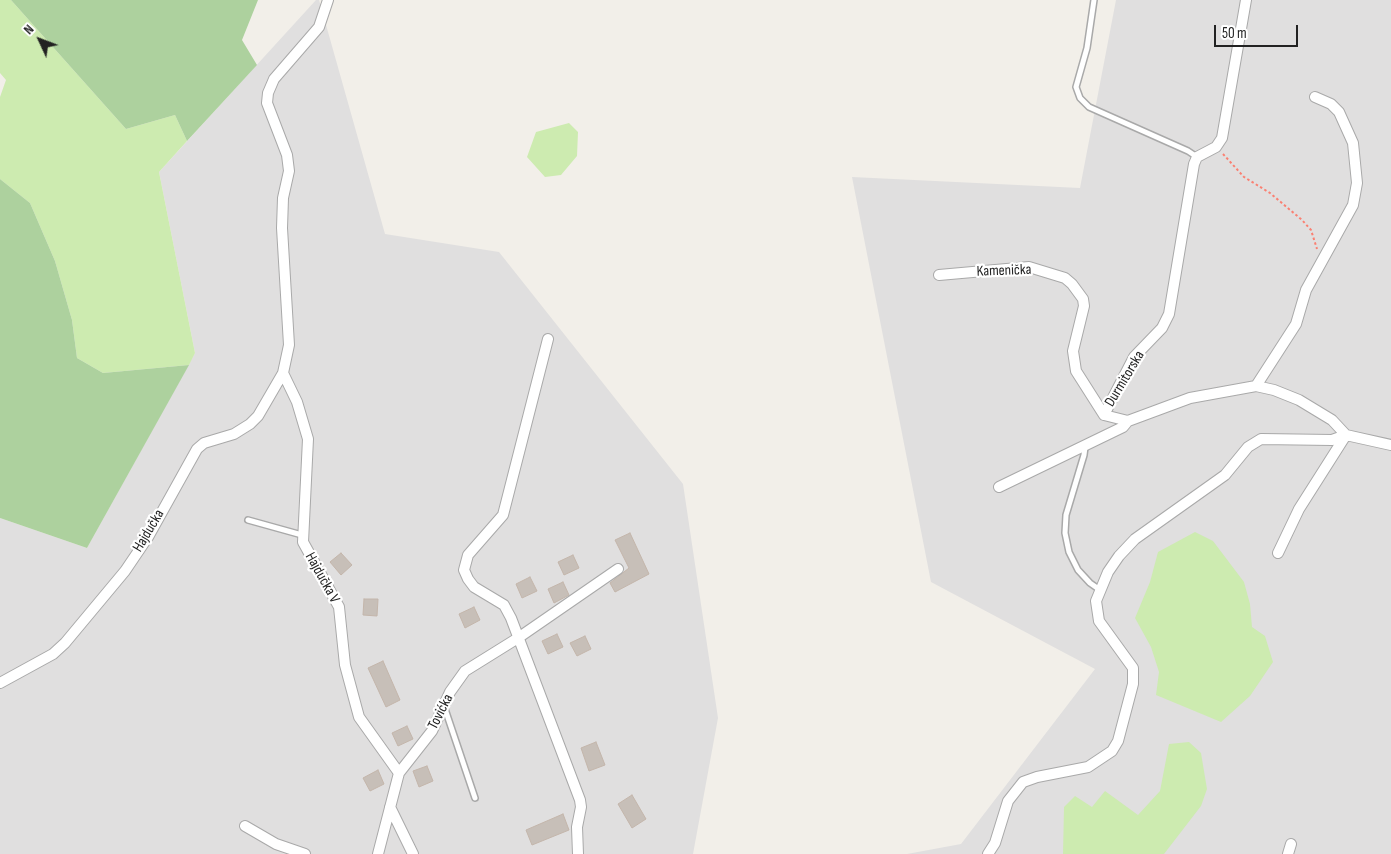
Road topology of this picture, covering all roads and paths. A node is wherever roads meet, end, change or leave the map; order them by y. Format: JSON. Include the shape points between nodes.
{"nodes":[{"id":1,"x":328,"y":0,"type":"edge"},
{"id":2,"x":1094,"y":0,"type":"edge"},
{"id":3,"x":1246,"y":0,"type":"edge"},
{"id":4,"x":1315,"y":97,"type":"dead end"},
{"id":5,"x":1216,"y":147,"type":"junction"},
{"id":6,"x":1197,"y":157,"type":"junction"},
{"id":7,"x":1318,"y":266,"type":"junction"},
{"id":8,"x":939,"y":274,"type":"dead end"},
{"id":9,"x":548,"y":339,"type":"dead end"},
{"id":10,"x":283,"y":373,"type":"junction"},
{"id":11,"x":1256,"y":386,"type":"junction"},
{"id":12,"x":1104,"y":415,"type":"junction"},
{"id":13,"x":1128,"y":421,"type":"junction"},
{"id":14,"x":1346,"y":435,"type":"junction"},
{"id":15,"x":1391,"y":444,"type":"edge"},
{"id":16,"x":1085,"y":447,"type":"junction"},
{"id":17,"x":999,"y":487,"type":"dead end"},
{"id":18,"x":248,"y":520,"type":"dead end"},
{"id":19,"x":302,"y":535,"type":"junction"},
{"id":20,"x":1278,"y":553,"type":"dead end"},
{"id":21,"x":618,"y":569,"type":"dead end"},
{"id":22,"x":1100,"y":590,"type":"junction"},
{"id":23,"x":518,"y":638,"type":"junction"},
{"id":24,"x":0,"y":683,"type":"edge"},
{"id":25,"x":444,"y":705,"type":"junction"},
{"id":26,"x":399,"y":773,"type":"junction"},
{"id":27,"x":475,"y":798,"type":"dead end"},
{"id":28,"x":390,"y":807,"type":"junction"},
{"id":29,"x":245,"y":826,"type":"dead end"},
{"id":30,"x":305,"y":854,"type":"edge"},
{"id":31,"x":378,"y":854,"type":"edge"},
{"id":32,"x":413,"y":854,"type":"edge"},
{"id":33,"x":578,"y":854,"type":"edge"},
{"id":34,"x":988,"y":854,"type":"edge"}],
"edges":[{"from":1,"to":10,"type":"street","name":"Hajdučka","via":[[319,27],[274,79],[268,93],[267,103],[287,155],[289,171],[283,198],[282,228],[289,345]]},
{"from":2,"to":6,"type":"lane","via":[[1087,48],[1076,88],[1080,98],[1089,107]]},
{"from":3,"to":5,"type":"street","via":[[1222,138]]},
{"from":4,"to":7,"type":"street","via":[[1331,104],[1342,118],[1353,144],[1356,183],[1353,205]]},
{"from":5,"to":6,"type":"street"},
{"from":5,"to":7,"type":"path","via":[[1244,178],[1270,193],[1311,230]]},
{"from":6,"to":12,"type":"street","name":"Durmitorska","via":[[1169,314],[1162,328],[1134,357]]},
{"from":7,"to":11,"type":"street","via":[[1306,290],[1296,324]]},
{"from":8,"to":12,"type":"street","name":"Kamenička","via":[[1028,267],[1065,278],[1083,299],[1084,306],[1074,351],[1076,371]]},
{"from":9,"to":23,"type":"street","via":[[503,515],[468,555],[464,570],[474,587],[504,606]]},
{"from":10,"to":19,"type":"street","name":"Hajdučka V","via":[[297,402],[308,439],[308,482]]},
{"from":10,"to":24,"type":"street","name":"Hajdučka","via":[[250,424],[197,449],[148,537],[125,571],[65,643],[53,654]]},
{"from":11,"to":13,"type":"street","name":"Durmitorska","via":[[1190,398]]},
{"from":11,"to":14,"type":"street","name":"Durmitorska","via":[[1299,400],[1332,420]]},
{"from":12,"to":13,"type":"street","name":"Durmitorska"},
{"from":13,"to":16,"type":"street","via":[[1123,427]]},
{"from":14,"to":15,"type":"street"},
{"from":14,"to":20,"type":"street","via":[[1300,509]]},
{"from":14,"to":22,"type":"street","via":[[1332,440],[1261,440],[1248,447],[1225,475],[1135,539],[1119,556]]},
{"from":16,"to":17,"type":"street"},
{"from":16,"to":22,"type":"lane","via":[[1066,515],[1066,534],[1069,552],[1078,570]]},
{"from":18,"to":19,"type":"lane"},
{"from":19,"to":26,"type":"street","name":"Hajdučka V","via":[[311,560],[339,607],[345,666],[359,717]]},
{"from":21,"to":23,"type":"street","name":"Tovićka"},
{"from":22,"to":34,"type":"street","via":[[1096,602],[1100,621],[1130,662],[1134,674],[1118,741],[1112,751],[1088,767],[1022,782],[1008,801],[995,843]]},
{"from":23,"to":25,"type":"street","name":"Tovićka","via":[[465,671]]},
{"from":23,"to":33,"type":"street","via":[[580,800]]},
{"from":25,"to":26,"type":"street","name":"Tovićka","via":[[432,731]]},
{"from":25,"to":27,"type":"lane"},
{"from":26,"to":28,"type":"street","name":"Tovićka"},
{"from":28,"to":31,"type":"street","name":"Tovićka"},
{"from":28,"to":32,"type":"street"},
{"from":29,"to":30,"type":"street","via":[[276,844]]}]}
